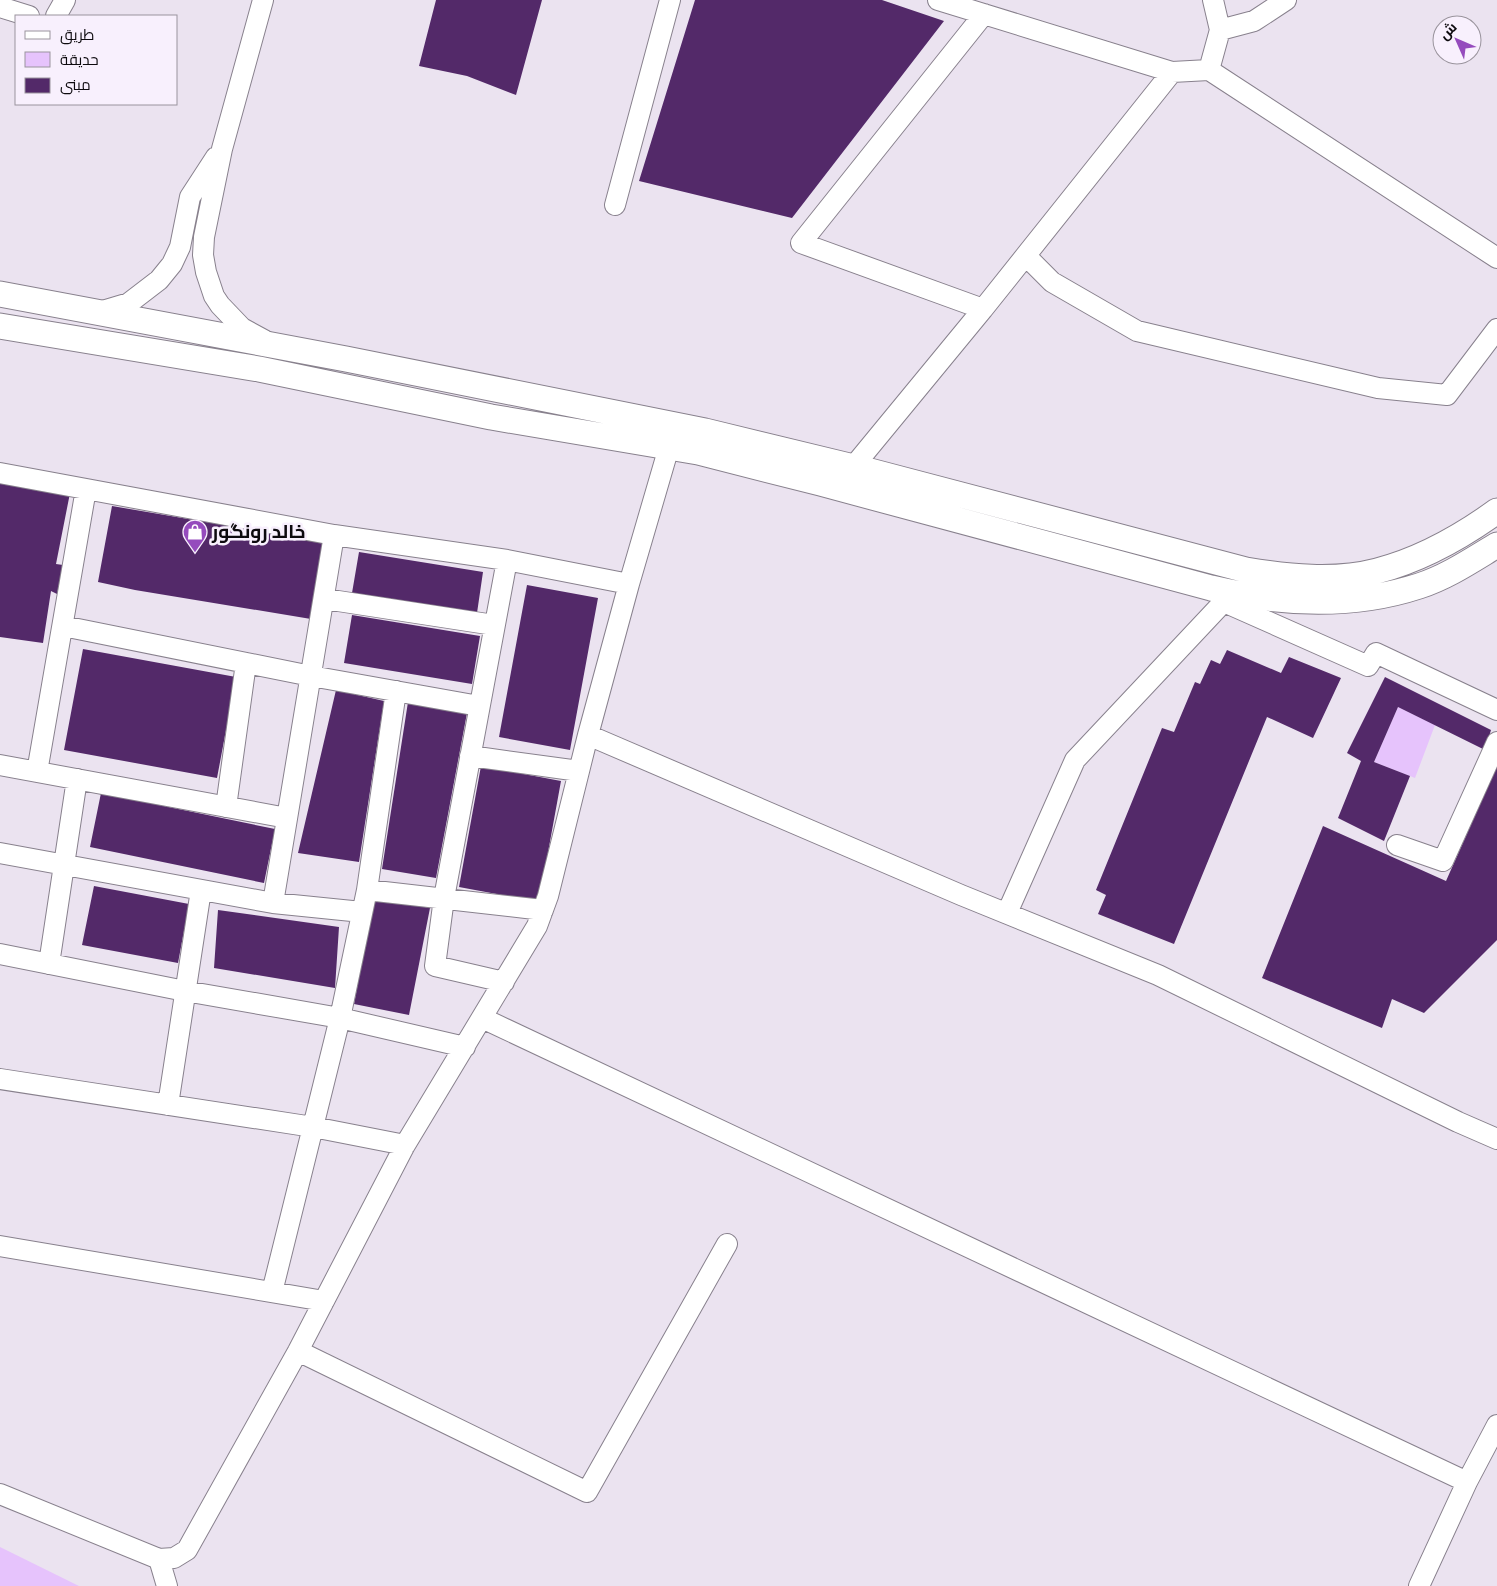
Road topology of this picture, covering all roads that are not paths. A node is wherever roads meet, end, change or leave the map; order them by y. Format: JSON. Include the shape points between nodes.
{"nodes":[{"id":1,"x":65,"y":0,"type":"edge"},
{"id":2,"x":263,"y":0,"type":"edge"},
{"id":3,"x":670,"y":0,"type":"edge"},
{"id":4,"x":938,"y":0,"type":"edge"},
{"id":5,"x":1213,"y":0,"type":"edge"},
{"id":6,"x":1286,"y":0,"type":"edge"},
{"id":7,"x":0,"y":7,"type":"edge"},
{"id":8,"x":984,"y":14,"type":"junction"},
{"id":9,"x":26,"y":15,"type":"edge"},
{"id":10,"x":57,"y":15,"type":"edge"},
{"id":11,"x":1220,"y":30,"type":"junction"},
{"id":12,"x":1209,"y":70,"type":"junction"},
{"id":13,"x":1172,"y":72,"type":"junction"},
{"id":14,"x":222,"y":149,"type":"junction"},
{"id":15,"x":616,"y":205,"type":"dead end"},
{"id":16,"x":1026,"y":256,"type":"junction"},
{"id":17,"x":1497,"y":258,"type":"edge"},
{"id":18,"x":0,"y":294,"type":"edge"},
{"id":19,"x":983,"y":309,"type":"junction"},
{"id":20,"x":99,"y":312,"type":"junction"},
{"id":21,"x":0,"y":326,"type":"edge"},
{"id":22,"x":1497,"y":329,"type":"edge"},
{"id":23,"x":272,"y":345,"type":"junction"},
{"id":24,"x":474,"y":385,"type":"junction"},
{"id":25,"x":468,"y":412,"type":"junction"},
{"id":26,"x":669,"y":447,"type":"junction"},
{"id":27,"x":853,"y":467,"type":"junction"},
{"id":28,"x":0,"y":473,"type":"edge"},
{"id":29,"x":86,"y":489,"type":"junction"},
{"id":30,"x":1497,"y":511,"type":"edge"},
{"id":31,"x":334,"y":536,"type":"junction"},
{"id":32,"x":1497,"y":545,"type":"edge"},
{"id":33,"x":507,"y":560,"type":"junction"},
{"id":34,"x":629,"y":584,"type":"junction"},
{"id":35,"x":1228,"y":598,"type":"junction"},
{"id":36,"x":325,"y":599,"type":"junction"},
{"id":37,"x":494,"y":625,"type":"junction"},
{"id":38,"x":63,"y":626,"type":"junction"},
{"id":39,"x":246,"y":663,"type":"junction"},
{"id":40,"x":311,"y":676,"type":"junction"},
{"id":41,"x":396,"y":691,"type":"junction"},
{"id":42,"x":479,"y":706,"type":"junction"},
{"id":43,"x":1497,"y":710,"type":"edge"},
{"id":44,"x":588,"y":735,"type":"junction"},
{"id":45,"x":1497,"y":742,"type":"edge"},
{"id":46,"x":470,"y":756,"type":"junction"},
{"id":47,"x":0,"y":765,"type":"edge"},
{"id":48,"x":37,"y":772,"type":"junction"},
{"id":49,"x":579,"y":772,"type":"junction"},
{"id":50,"x":77,"y":779,"type":"junction"},
{"id":51,"x":226,"y":807,"type":"junction"},
{"id":52,"x":287,"y":818,"type":"junction"},
{"id":53,"x":1397,"y":845,"type":"dead end"},
{"id":54,"x":0,"y":853,"type":"edge"},
{"id":55,"x":64,"y":865,"type":"junction"},
{"id":56,"x":201,"y":890,"type":"junction"},
{"id":57,"x":367,"y":890,"type":"junction"},
{"id":58,"x":444,"y":898,"type":"junction"},
{"id":59,"x":273,"y":903,"type":"junction"},
{"id":60,"x":543,"y":910,"type":"junction"},
{"id":61,"x":362,"y":912,"type":"junction"},
{"id":62,"x":1007,"y":913,"type":"junction"},
{"id":63,"x":0,"y":954,"type":"edge"},
{"id":64,"x":49,"y":964,"type":"junction"},
{"id":65,"x":504,"y":982,"type":"junction"},
{"id":66,"x":185,"y":991,"type":"junction"},
{"id":67,"x":340,"y":1018,"type":"junction"},
{"id":68,"x":482,"y":1018,"type":"junction"},
{"id":69,"x":465,"y":1047,"type":"junction"},
{"id":70,"x":0,"y":1078,"type":"edge"},
{"id":71,"x":168,"y":1105,"type":"junction"},
{"id":72,"x":313,"y":1127,"type":"junction"},
{"id":73,"x":1497,"y":1139,"type":"edge"},
{"id":74,"x":405,"y":1145,"type":"junction"},
{"id":75,"x":727,"y":1244,"type":"dead end"},
{"id":76,"x":0,"y":1246,"type":"edge"},
{"id":77,"x":272,"y":1292,"type":"junction"},
{"id":78,"x":324,"y":1301,"type":"junction"},
{"id":79,"x":298,"y":1351,"type":"junction"},
{"id":80,"x":1497,"y":1425,"type":"edge"},
{"id":81,"x":1467,"y":1482,"type":"junction"},
{"id":82,"x":0,"y":1494,"type":"edge"},
{"id":83,"x":159,"y":1559,"type":"junction"},
{"id":84,"x":167,"y":1586,"type":"edge"},
{"id":85,"x":1419,"y":1586,"type":"edge"}],
"edges":[{"from":1,"to":10,"type":"street"},
{"from":2,"to":14,"type":"street"},
{"from":3,"to":15,"type":"street"},
{"from":4,"to":8,"type":"street"},
{"from":5,"to":11,"type":"street"},
{"from":6,"to":11,"type":"street","via":[[1254,21]]},
{"from":7,"to":9,"type":"street"},
{"from":8,"to":13,"type":"street"},
{"from":8,"to":19,"type":"street","via":[[802,243]]},
{"from":11,"to":12,"type":"street"},
{"from":12,"to":13,"type":"street"},
{"from":12,"to":17,"type":"street"},
{"from":13,"to":16,"type":"street"},
{"from":14,"to":20,"type":"street","via":[[190,197],[180,246],[172,264],[159,280],[129,303]]},
{"from":14,"to":23,"type":"street","via":[[204,237],[206,272],[214,296],[228,315],[242,328]]},
{"from":16,"to":19,"type":"street"},
{"from":16,"to":22,"type":"street","via":[[1052,282],[1137,330],[1378,388],[1447,395]]},
{"from":18,"to":20,"type":"main road"},
{"from":19,"to":27,"type":"street"},
{"from":20,"to":23,"type":"main road"},
{"from":21,"to":25,"type":"main road","via":[[259,369]]},
{"from":23,"to":24,"type":"main road"},
{"from":24,"to":25,"type":"main road"},
{"from":24,"to":27,"type":"main road","via":[[705,431]]},
{"from":25,"to":26,"type":"main road"},
{"from":26,"to":34,"type":"street"},
{"from":26,"to":35,"type":"main road","via":[[820,483]]},
{"from":27,"to":30,"type":"main road","via":[[1246,570],[1296,576],[1376,572],[1413,559],[1457,537]]},
{"from":28,"to":29,"type":"street"},
{"from":29,"to":31,"type":"street"},
{"from":29,"to":38,"type":"street"},
{"from":31,"to":33,"type":"street"},
{"from":31,"to":36,"type":"street"},
{"from":32,"to":35,"type":"main road","via":[[1439,578],[1377,596],[1300,601]]},
{"from":33,"to":34,"type":"street"},
{"from":33,"to":37,"type":"street"},
{"from":34,"to":44,"type":"street"},
{"from":35,"to":43,"type":"street","via":[[1368,666],[1376,653]]},
{"from":35,"to":62,"type":"street","via":[[1074,760]]},
{"from":36,"to":37,"type":"street"},
{"from":36,"to":40,"type":"street"},
{"from":37,"to":42,"type":"street"},
{"from":38,"to":39,"type":"street"},
{"from":38,"to":48,"type":"street"},
{"from":39,"to":40,"type":"street"},
{"from":39,"to":51,"type":"street"},
{"from":40,"to":41,"type":"street"},
{"from":40,"to":52,"type":"street"},
{"from":41,"to":42,"type":"street"},
{"from":41,"to":57,"type":"street"},
{"from":42,"to":46,"type":"street"},
{"from":44,"to":49,"type":"street"},
{"from":44,"to":62,"type":"street"},
{"from":45,"to":53,"type":"street","via":[[1443,861]]},
{"from":46,"to":49,"type":"street"},
{"from":46,"to":58,"type":"street"},
{"from":47,"to":48,"type":"street"},
{"from":48,"to":50,"type":"street"},
{"from":49,"to":60,"type":"street"},
{"from":50,"to":51,"type":"street"},
{"from":50,"to":55,"type":"street"},
{"from":51,"to":52,"type":"street"},
{"from":52,"to":59,"type":"street"},
{"from":54,"to":55,"type":"street"},
{"from":55,"to":56,"type":"street"},
{"from":55,"to":64,"type":"street"},
{"from":56,"to":59,"type":"street"},
{"from":56,"to":66,"type":"street"},
{"from":57,"to":58,"type":"street"},
{"from":57,"to":61,"type":"street"},
{"from":58,"to":60,"type":"street"},
{"from":58,"to":65,"type":"street","via":[[435,966]]},
{"from":59,"to":61,"type":"street"},
{"from":60,"to":65,"type":"street"},
{"from":61,"to":67,"type":"street"},
{"from":62,"to":73,"type":"street","via":[[1158,975]]},
{"from":63,"to":64,"type":"street"},
{"from":64,"to":66,"type":"street"},
{"from":65,"to":68,"type":"street"},
{"from":66,"to":67,"type":"street"},
{"from":66,"to":71,"type":"street"},
{"from":67,"to":69,"type":"street"},
{"from":67,"to":72,"type":"street"},
{"from":68,"to":69,"type":"street"},
{"from":68,"to":81,"type":"street"},
{"from":69,"to":74,"type":"street"},
{"from":70,"to":71,"type":"street"},
{"from":71,"to":72,"type":"street"},
{"from":72,"to":74,"type":"street"},
{"from":72,"to":77,"type":"street"},
{"from":74,"to":78,"type":"street"},
{"from":75,"to":79,"type":"street","via":[[587,1492]]},
{"from":76,"to":77,"type":"street"},
{"from":77,"to":78,"type":"street"},
{"from":78,"to":79,"type":"street"},
{"from":79,"to":83,"type":"street","via":[[186,1550],[174,1558]]},
{"from":80,"to":81,"type":"street"},
{"from":81,"to":85,"type":"street"},
{"from":82,"to":83,"type":"street"},
{"from":83,"to":84,"type":"street"}]}
